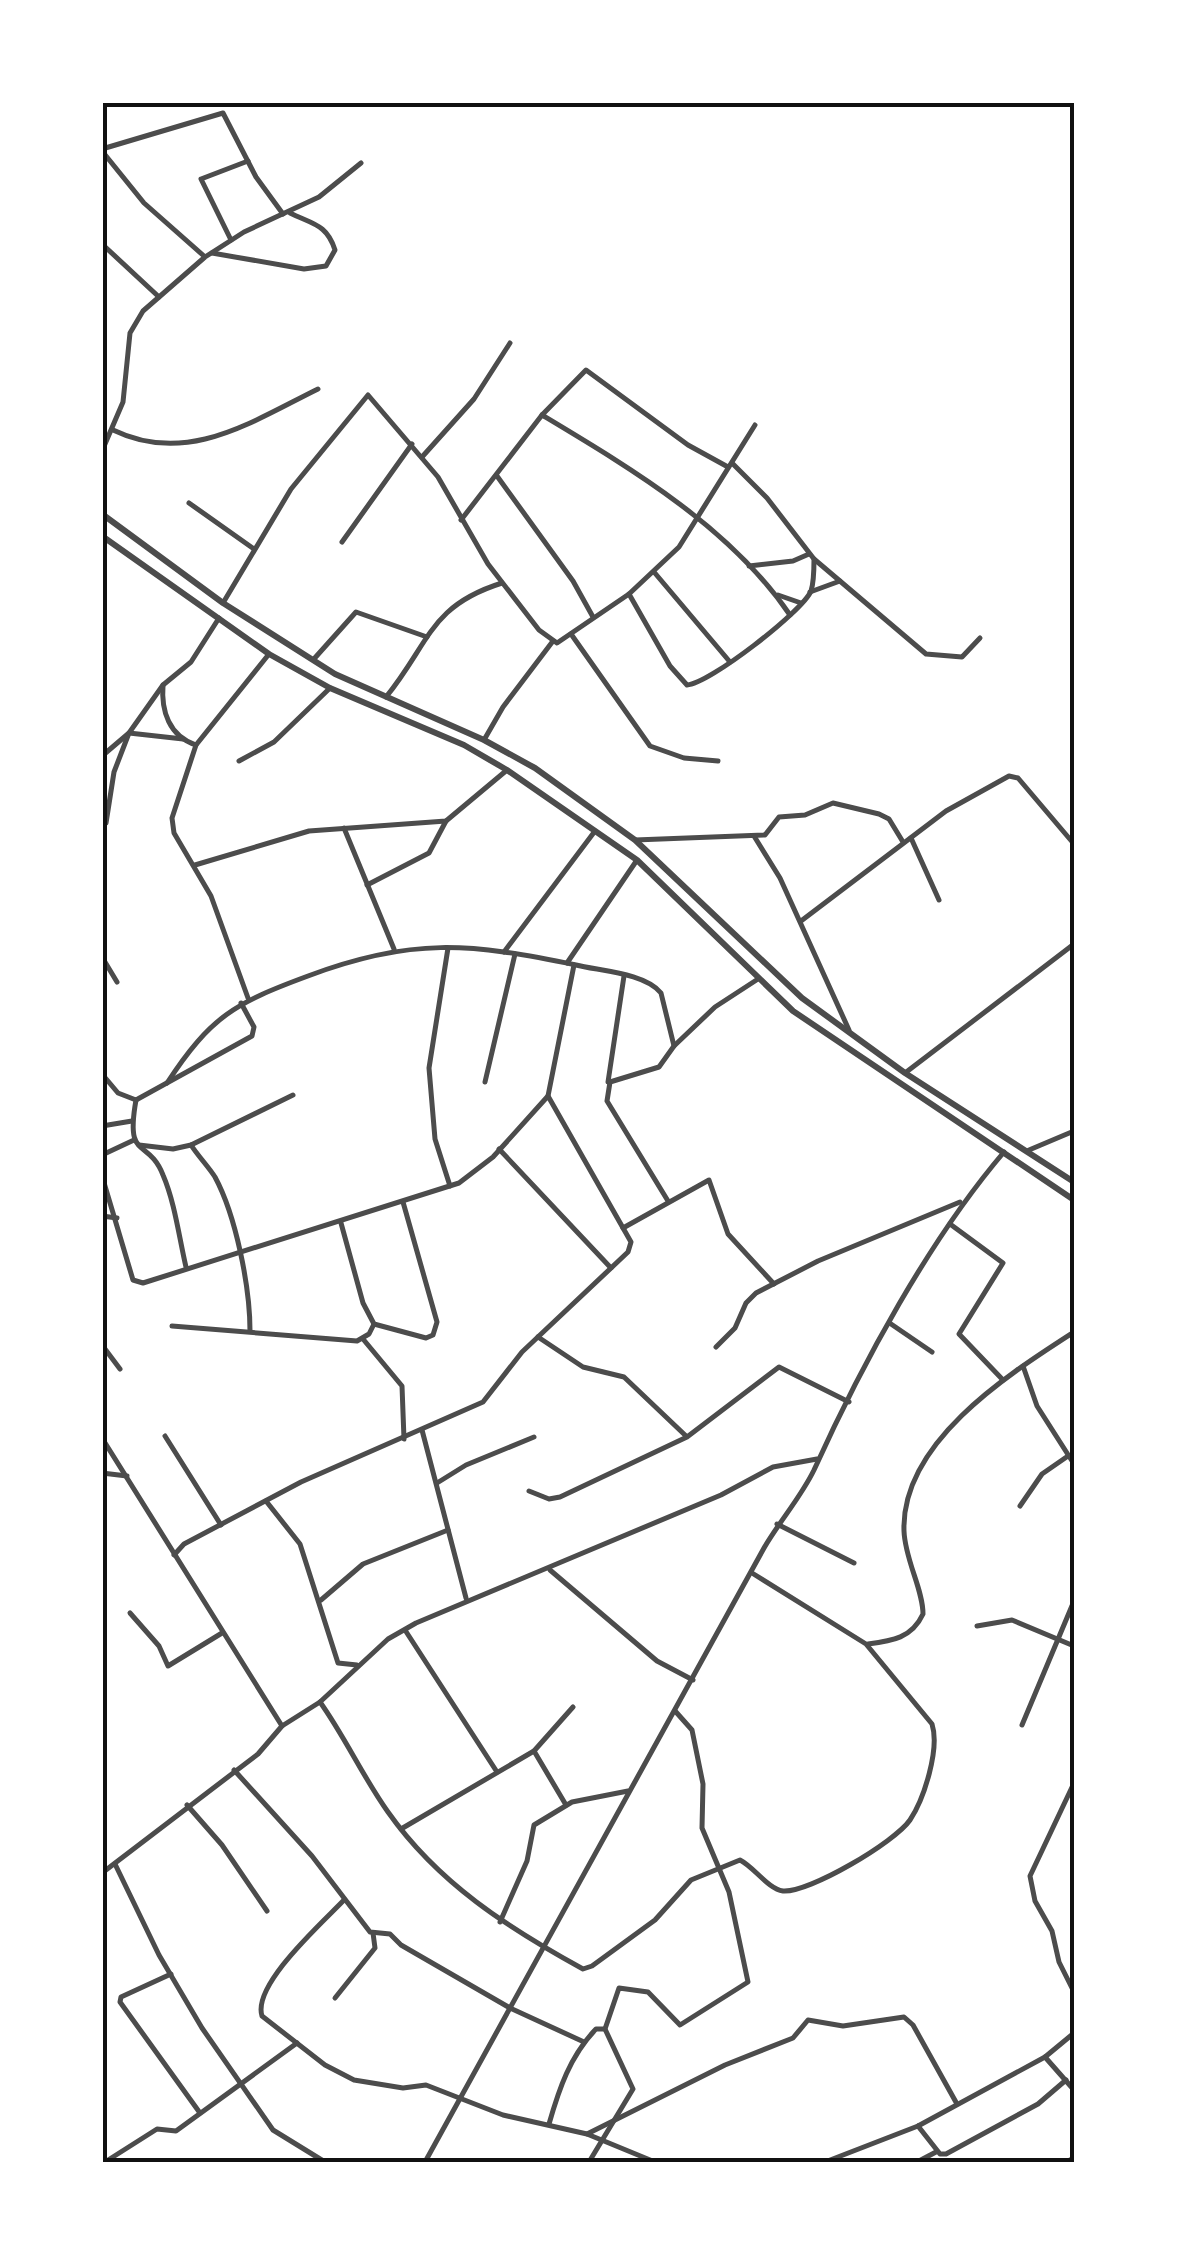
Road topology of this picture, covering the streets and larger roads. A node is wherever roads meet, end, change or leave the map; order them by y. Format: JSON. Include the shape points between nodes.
{"nodes":[{"id":1,"x":102,"y":150,"type":"edge"},
{"id":2,"x":248,"y":162,"type":"junction"},
{"id":3,"x":361,"y":163,"type":"dead end"},
{"id":4,"x":285,"y":213,"type":"junction"},
{"id":5,"x":231,"y":240,"type":"junction"},
{"id":6,"x":102,"y":244,"type":"edge"},
{"id":7,"x":212,"y":253,"type":"junction"},
{"id":8,"x":205,"y":257,"type":"junction"},
{"id":9,"x":158,"y":298,"type":"junction"},
{"id":10,"x":510,"y":343,"type":"dead end"},
{"id":11,"x":318,"y":390,"type":"dead end"},
{"id":12,"x":542,"y":415,"type":"junction"},
{"id":13,"x":755,"y":425,"type":"dead end"},
{"id":14,"x":113,"y":430,"type":"junction"},
{"id":15,"x":412,"y":444,"type":"junction"},
{"id":16,"x":102,"y":451,"type":"edge"},
{"id":17,"x":422,"y":457,"type":"junction"},
{"id":18,"x":729,"y":465,"type":"junction"},
{"id":19,"x":497,"y":476,"type":"junction"},
{"id":20,"x":189,"y":503,"type":"dead end"},
{"id":21,"x":102,"y":514,"type":"edge"},
{"id":22,"x":697,"y":518,"type":"junction"},
{"id":23,"x":462,"y":520,"type":"junction"},
{"id":24,"x":102,"y":536,"type":"edge"},
{"id":25,"x":342,"y":542,"type":"dead end"},
{"id":26,"x":254,"y":548,"type":"junction"},
{"id":27,"x":812,"y":556,"type":"junction"},
{"id":28,"x":749,"y":566,"type":"junction"},
{"id":29,"x":654,"y":572,"type":"junction"},
{"id":30,"x":842,"y":580,"type":"junction"},
{"id":31,"x":502,"y":582,"type":"junction"},
{"id":32,"x":810,"y":592,"type":"junction"},
{"id":33,"x":628,"y":594,"type":"junction"},
{"id":34,"x":776,"y":594,"type":"junction"},
{"id":35,"x":223,"y":603,"type":"junction"},
{"id":36,"x":802,"y":603,"type":"junction"},
{"id":37,"x":790,"y":615,"type":"junction"},
{"id":38,"x":593,"y":617,"type":"junction"},
{"id":39,"x":219,"y":618,"type":"junction"},
{"id":40,"x":570,"y":634,"type":"junction"},
{"id":41,"x":427,"y":637,"type":"junction"},
{"id":42,"x":980,"y":638,"type":"dead end"},
{"id":43,"x":553,"y":641,"type":"junction"},
{"id":44,"x":269,"y":654,"type":"junction"},
{"id":45,"x":313,"y":660,"type":"junction"},
{"id":46,"x":731,"y":662,"type":"junction"},
{"id":47,"x":162,"y":684,"type":"junction"},
{"id":48,"x":330,"y":688,"type":"junction"},
{"id":49,"x":386,"y":697,"type":"junction"},
{"id":50,"x":128,"y":733,"type":"junction"},
{"id":51,"x":183,"y":739,"type":"junction"},
{"id":52,"x":484,"y":740,"type":"junction"},
{"id":53,"x":196,"y":746,"type":"junction"},
{"id":54,"x":111,"y":748,"type":"junction"},
{"id":55,"x":122,"y":755,"type":"junction"},
{"id":56,"x":102,"y":756,"type":"edge"},
{"id":57,"x":240,"y":761,"type":"dead end"},
{"id":58,"x":718,"y":761,"type":"dead end"},
{"id":59,"x":507,"y":770,"type":"junction"},
{"id":60,"x":446,"y":821,"type":"junction"},
{"id":61,"x":106,"y":822,"type":"dead end"},
{"id":62,"x":344,"y":828,"type":"junction"},
{"id":63,"x":596,"y":830,"type":"junction"},
{"id":64,"x":754,"y":836,"type":"junction"},
{"id":65,"x":911,"y":838,"type":"junction"},
{"id":66,"x":635,"y":840,"type":"junction"},
{"id":67,"x":903,"y":842,"type":"junction"},
{"id":68,"x":1074,"y":844,"type":"edge"},
{"id":69,"x":637,"y":860,"type":"junction"},
{"id":70,"x":195,"y":865,"type":"junction"},
{"id":71,"x":367,"y":885,"type":"junction"},
{"id":72,"x":938,"y":900,"type":"dead end"},
{"id":73,"x":801,"y":921,"type":"junction"},
{"id":74,"x":1074,"y":944,"type":"edge"},
{"id":75,"x":394,"y":948,"type":"junction"},
{"id":76,"x":448,"y":948,"type":"junction"},
{"id":77,"x":504,"y":952,"type":"junction"},
{"id":78,"x":515,"y":954,"type":"junction"},
{"id":79,"x":102,"y":958,"type":"edge"},
{"id":80,"x":571,"y":964,"type":"junction"},
{"id":81,"x":624,"y":976,"type":"junction"},
{"id":82,"x":758,"y":979,"type":"junction"},
{"id":83,"x":117,"y":982,"type":"dead end"},
{"id":84,"x":248,"y":998,"type":"junction"},
{"id":85,"x":241,"y":1003,"type":"junction"},
{"id":86,"x":851,"y":1035,"type":"junction"},
{"id":87,"x":674,"y":1046,"type":"junction"},
{"id":88,"x":905,"y":1072,"type":"junction"},
{"id":89,"x":102,"y":1074,"type":"edge"},
{"id":90,"x":485,"y":1082,"type":"dead end"},
{"id":91,"x":167,"y":1083,"type":"junction"},
{"id":92,"x":608,"y":1087,"type":"junction"},
{"id":93,"x":292,"y":1095,"type":"dead end"},
{"id":94,"x":548,"y":1096,"type":"junction"},
{"id":95,"x":136,"y":1100,"type":"junction"},
{"id":96,"x":132,"y":1122,"type":"junction"},
{"id":97,"x":102,"y":1126,"type":"edge"},
{"id":98,"x":1074,"y":1131,"type":"edge"},
{"id":99,"x":135,"y":1142,"type":"junction"},
{"id":100,"x":191,"y":1145,"type":"junction"},
{"id":101,"x":500,"y":1149,"type":"junction"},
{"id":102,"x":1028,"y":1150,"type":"junction"},
{"id":103,"x":1004,"y":1152,"type":"junction"},
{"id":104,"x":102,"y":1156,"type":"edge"},
{"id":105,"x":102,"y":1176,"type":"edge"},
{"id":106,"x":1074,"y":1182,"type":"edge"},
{"id":107,"x":450,"y":1186,"type":"junction"},
{"id":108,"x":1074,"y":1200,"type":"edge"},
{"id":109,"x":668,"y":1201,"type":"junction"},
{"id":110,"x":962,"y":1201,"type":"junction"},
{"id":111,"x":402,"y":1202,"type":"junction"},
{"id":112,"x":102,"y":1216,"type":"edge"},
{"id":113,"x":116,"y":1218,"type":"junction"},
{"id":114,"x":341,"y":1222,"type":"junction"},
{"id":115,"x":950,"y":1224,"type":"junction"},
{"id":116,"x":624,"y":1228,"type":"junction"},
{"id":117,"x":239,"y":1250,"type":"junction"},
{"id":118,"x":186,"y":1267,"type":"junction"},
{"id":119,"x":611,"y":1268,"type":"junction"},
{"id":120,"x":774,"y":1284,"type":"junction"},
{"id":121,"x":374,"y":1324,"type":"junction"},
{"id":122,"x":891,"y":1324,"type":"junction"},
{"id":123,"x":172,"y":1326,"type":"dead end"},
{"id":124,"x":250,"y":1331,"type":"junction"},
{"id":125,"x":1074,"y":1332,"type":"edge"},
{"id":126,"x":538,"y":1337,"type":"junction"},
{"id":127,"x":363,"y":1339,"type":"junction"},
{"id":128,"x":102,"y":1345,"type":"edge"},
{"id":129,"x":716,"y":1347,"type":"dead end"},
{"id":130,"x":932,"y":1352,"type":"dead end"},
{"id":131,"x":1023,"y":1366,"type":"junction"},
{"id":132,"x":120,"y":1369,"type":"dead end"},
{"id":133,"x":1003,"y":1380,"type":"junction"},
{"id":134,"x":849,"y":1402,"type":"junction"},
{"id":135,"x":422,"y":1430,"type":"junction"},
{"id":136,"x":165,"y":1436,"type":"dead end"},
{"id":137,"x":534,"y":1437,"type":"dead end"},
{"id":138,"x":102,"y":1438,"type":"edge"},
{"id":139,"x":687,"y":1438,"type":"junction"},
{"id":140,"x":404,"y":1439,"type":"junction"},
{"id":141,"x":1068,"y":1456,"type":"junction"},
{"id":142,"x":817,"y":1460,"type":"junction"},
{"id":143,"x":1074,"y":1464,"type":"edge"},
{"id":144,"x":102,"y":1474,"type":"edge"},
{"id":145,"x":127,"y":1476,"type":"junction"},
{"id":146,"x":437,"y":1482,"type":"junction"},
{"id":147,"x":529,"y":1490,"type":"dead end"},
{"id":148,"x":266,"y":1501,"type":"junction"},
{"id":149,"x":1020,"y":1506,"type":"dead end"},
{"id":150,"x":222,"y":1524,"type":"junction"},
{"id":151,"x":778,"y":1524,"type":"junction"},
{"id":152,"x":450,"y":1529,"type":"junction"},
{"id":153,"x":174,"y":1555,"type":"junction"},
{"id":154,"x":854,"y":1563,"type":"dead end"},
{"id":155,"x":550,"y":1570,"type":"junction"},
{"id":156,"x":752,"y":1573,"type":"junction"},
{"id":157,"x":466,"y":1598,"type":"junction"},
{"id":158,"x":321,"y":1600,"type":"junction"},
{"id":159,"x":1074,"y":1601,"type":"edge"},
{"id":160,"x":130,"y":1613,"type":"dead end"},
{"id":161,"x":977,"y":1626,"type":"dead end"},
{"id":162,"x":405,"y":1630,"type":"junction"},
{"id":163,"x":222,"y":1633,"type":"junction"},
{"id":164,"x":1059,"y":1639,"type":"junction"},
{"id":165,"x":866,"y":1644,"type":"junction"},
{"id":166,"x":1074,"y":1646,"type":"edge"},
{"id":167,"x":358,"y":1666,"type":"junction"},
{"id":168,"x":694,"y":1680,"type":"junction"},
{"id":169,"x":320,"y":1702,"type":"junction"},
{"id":170,"x":573,"y":1707,"type":"dead end"},
{"id":171,"x":676,"y":1712,"type":"junction"},
{"id":172,"x":1022,"y":1724,"type":"dead end"},
{"id":173,"x":282,"y":1726,"type":"junction"},
{"id":174,"x":534,"y":1752,"type":"junction"},
{"id":175,"x":234,"y":1770,"type":"junction"},
{"id":176,"x":496,"y":1772,"type":"junction"},
{"id":177,"x":1074,"y":1783,"type":"edge"},
{"id":178,"x":628,"y":1791,"type":"junction"},
{"id":179,"x":187,"y":1805,"type":"junction"},
{"id":180,"x":566,"y":1805,"type":"junction"},
{"id":181,"x":401,"y":1828,"type":"junction"},
{"id":182,"x":115,"y":1864,"type":"junction"},
{"id":183,"x":716,"y":1868,"type":"junction"},
{"id":184,"x":102,"y":1873,"type":"edge"},
{"id":185,"x":344,"y":1900,"type":"junction"},
{"id":186,"x":267,"y":1912,"type":"dead end"},
{"id":187,"x":500,"y":1922,"type":"junction"},
{"id":188,"x":373,"y":1933,"type":"junction"},
{"id":189,"x":543,"y":1947,"type":"junction"},
{"id":190,"x":171,"y":1974,"type":"junction"},
{"id":191,"x":1074,"y":1992,"type":"edge"},
{"id":192,"x":335,"y":1998,"type":"dead end"},
{"id":193,"x":510,"y":2008,"type":"junction"},
{"id":194,"x":605,"y":2029,"type":"junction"},
{"id":195,"x":1074,"y":2033,"type":"edge"},
{"id":196,"x":584,"y":2042,"type":"junction"},
{"id":197,"x":296,"y":2043,"type":"junction"},
{"id":198,"x":1045,"y":2057,"type":"junction"},
{"id":199,"x":1066,"y":2080,"type":"junction"},
{"id":200,"x":242,"y":2084,"type":"junction"},
{"id":201,"x":1074,"y":2090,"type":"edge"},
{"id":202,"x":460,"y":2098,"type":"junction"},
{"id":203,"x":957,"y":2104,"type":"junction"},
{"id":204,"x":200,"y":2114,"type":"junction"},
{"id":205,"x":549,"y":2125,"type":"junction"},
{"id":206,"x":613,"y":2125,"type":"junction"},
{"id":207,"x":918,"y":2126,"type":"junction"},
{"id":208,"x":586,"y":2134,"type":"junction"},
{"id":209,"x":603,"y":2141,"type":"junction"},
{"id":210,"x":938,"y":2151,"type":"junction"},
{"id":211,"x":1074,"y":2158,"type":"edge"},
{"id":212,"x":105,"y":2162,"type":"edge"},
{"id":213,"x":325,"y":2162,"type":"edge"},
{"id":214,"x":425,"y":2162,"type":"edge"},
{"id":215,"x":589,"y":2162,"type":"edge"},
{"id":216,"x":654,"y":2162,"type":"edge"},
{"id":217,"x":825,"y":2162,"type":"edge"},
{"id":218,"x":917,"y":2162,"type":"edge"},
{"id":219,"x":1066,"y":2162,"type":"edge"}],
"edges":[{"from":1,"to":2,"type":"street","via":[[223,113]]},
{"from":1,"to":8,"type":"street","via":[[144,203]]},
{"from":2,"to":4,"type":"street"},
{"from":2,"to":5,"type":"street","via":[[201,179]]},
{"from":3,"to":4,"type":"street"},
{"from":4,"to":5,"type":"street"},
{"from":4,"to":7,"type":"street","via":[[322,226],[330,236],[335,250],[326,266],[304,269]]},
{"from":5,"to":7,"type":"street"},
{"from":6,"to":9,"type":"street"},
{"from":7,"to":8,"type":"street"},
{"from":8,"to":9,"type":"street"},
{"from":9,"to":14,"type":"street","via":[[130,333],[123,402]]},
{"from":10,"to":17,"type":"street","via":[[474,399]]},
{"from":11,"to":14,"type":"street","via":[[206,442],[164,446]]},
{"from":12,"to":18,"type":"street","via":[[589,370],[688,445]]},
{"from":12,"to":19,"type":"street"},
{"from":12,"to":22,"type":"street"},
{"from":13,"to":18,"type":"street"},
{"from":14,"to":16,"type":"street"},
{"from":15,"to":17,"type":"street"},
{"from":15,"to":25,"type":"street"},
{"from":15,"to":26,"type":"street","via":[[372,394],[362,398]]},
{"from":17,"to":23,"type":"street"},
{"from":18,"to":22,"type":"street"},
{"from":18,"to":27,"type":"street","via":[[767,498]]},
{"from":19,"to":23,"type":"street"},
{"from":19,"to":38,"type":"street"},
{"from":20,"to":26,"type":"street"},
{"from":21,"to":35,"type":"street"},
{"from":22,"to":28,"type":"street"},
{"from":22,"to":29,"type":"street"},
{"from":23,"to":31,"type":"street"},
{"from":24,"to":39,"type":"street"},
{"from":26,"to":35,"type":"street"},
{"from":27,"to":28,"type":"street"},
{"from":27,"to":30,"type":"street"},
{"from":27,"to":32,"type":"street"},
{"from":28,"to":34,"type":"street"},
{"from":29,"to":33,"type":"street"},
{"from":29,"to":46,"type":"street"},
{"from":30,"to":32,"type":"street"},
{"from":30,"to":42,"type":"street","via":[[926,654],[962,656]]},
{"from":31,"to":41,"type":"street","via":[[458,600]]},
{"from":31,"to":43,"type":"street"},
{"from":32,"to":36,"type":"street"},
{"from":33,"to":38,"type":"street"},
{"from":33,"to":46,"type":"street","via":[[687,685]]},
{"from":34,"to":36,"type":"street"},
{"from":34,"to":37,"type":"street"},
{"from":35,"to":45,"type":"street"},
{"from":36,"to":37,"type":"street"},
{"from":37,"to":46,"type":"street"},
{"from":38,"to":40,"type":"street"},
{"from":39,"to":44,"type":"street"},
{"from":39,"to":47,"type":"street","via":[[192,662]]},
{"from":40,"to":43,"type":"street"},
{"from":40,"to":58,"type":"street","via":[[650,746]]},
{"from":41,"to":45,"type":"street","via":[[356,612]]},
{"from":41,"to":49,"type":"street"},
{"from":43,"to":52,"type":"street"},
{"from":44,"to":48,"type":"street"},
{"from":44,"to":53,"type":"street"},
{"from":45,"to":49,"type":"street"},
{"from":47,"to":50,"type":"street"},
{"from":47,"to":51,"type":"street","via":[[164,713]]},
{"from":48,"to":57,"type":"street","via":[[274,742]]},
{"from":48,"to":59,"type":"street"},
{"from":49,"to":52,"type":"street"},
{"from":50,"to":51,"type":"street"},
{"from":50,"to":54,"type":"street"},
{"from":50,"to":55,"type":"street"},
{"from":51,"to":53,"type":"street"},
{"from":52,"to":66,"type":"street"},
{"from":53,"to":70,"type":"street","via":[[172,818]]},
{"from":54,"to":55,"type":"street"},
{"from":54,"to":56,"type":"street"},
{"from":55,"to":61,"type":"street"},
{"from":59,"to":60,"type":"street"},
{"from":59,"to":63,"type":"street"},
{"from":60,"to":62,"type":"street"},
{"from":60,"to":71,"type":"street","via":[[429,852]]},
{"from":62,"to":70,"type":"street","via":[[285,836]]},
{"from":62,"to":71,"type":"street"},
{"from":63,"to":69,"type":"street"},
{"from":63,"to":77,"type":"street"},
{"from":64,"to":66,"type":"street"},
{"from":64,"to":67,"type":"street","via":[[768,834],[779,817],[833,803],[880,814]]},
{"from":64,"to":73,"type":"street"},
{"from":65,"to":67,"type":"street"},
{"from":65,"to":68,"type":"street","via":[[946,810],[1014,775]]},
{"from":65,"to":72,"type":"street"},
{"from":66,"to":86,"type":"street","via":[[802,998]]},
{"from":67,"to":73,"type":"street"},
{"from":69,"to":80,"type":"street"},
{"from":69,"to":82,"type":"street"},
{"from":70,"to":84,"type":"street"},
{"from":71,"to":75,"type":"street"},
{"from":73,"to":86,"type":"street"},
{"from":74,"to":88,"type":"street"},
{"from":75,"to":76,"type":"street"},
{"from":75,"to":84,"type":"street"},
{"from":76,"to":77,"type":"street"},
{"from":76,"to":107,"type":"street","via":[[429,1068],[436,1139]]},
{"from":77,"to":78,"type":"street"},
{"from":78,"to":80,"type":"street"},
{"from":78,"to":90,"type":"street"},
{"from":79,"to":83,"type":"street"},
{"from":80,"to":81,"type":"street"},
{"from":80,"to":94,"type":"street"},
{"from":81,"to":87,"type":"street","via":[[658,988]]},
{"from":81,"to":92,"type":"street"},
{"from":82,"to":87,"type":"street"},
{"from":82,"to":103,"type":"street","via":[[848,1050]]},
{"from":84,"to":85,"type":"street"},
{"from":85,"to":91,"type":"street","via":[[210,1026]]},
{"from":85,"to":91,"type":"street","via":[[252,1036]]},
{"from":86,"to":88,"type":"street"},
{"from":87,"to":92,"type":"street","via":[[659,1067],[616,1078]]},
{"from":88,"to":102,"type":"street"},
{"from":89,"to":95,"type":"street","via":[[118,1093]]},
{"from":91,"to":95,"type":"street"},
{"from":92,"to":109,"type":"street","via":[[608,1102]]},
{"from":93,"to":100,"type":"street"},
{"from":94,"to":101,"type":"street"},
{"from":94,"to":116,"type":"street"},
{"from":95,"to":96,"type":"street"},
{"from":96,"to":97,"type":"street"},
{"from":96,"to":99,"type":"street"},
{"from":98,"to":102,"type":"street"},
{"from":99,"to":100,"type":"street"},
{"from":99,"to":104,"type":"street"},
{"from":99,"to":118,"type":"street","via":[[162,1171]]},
{"from":100,"to":117,"type":"street","via":[[215,1178]]},
{"from":101,"to":107,"type":"street","via":[[476,1174]]},
{"from":101,"to":119,"type":"street"},
{"from":102,"to":106,"type":"street"},
{"from":103,"to":108,"type":"street"},
{"from":103,"to":110,"type":"street"},
{"from":105,"to":113,"type":"street"},
{"from":107,"to":111,"type":"street"},
{"from":109,"to":116,"type":"street"},
{"from":109,"to":120,"type":"street","via":[[709,1180],[728,1234]]},
{"from":110,"to":115,"type":"street"},
{"from":110,"to":120,"type":"street"},
{"from":111,"to":114,"type":"street"},
{"from":111,"to":121,"type":"street","via":[[436,1330],[426,1338]]},
{"from":112,"to":113,"type":"street"},
{"from":113,"to":118,"type":"street","via":[[136,1284]]},
{"from":114,"to":117,"type":"street"},
{"from":114,"to":121,"type":"street"},
{"from":115,"to":122,"type":"street"},
{"from":115,"to":133,"type":"street","via":[[1003,1263],[959,1334]]},
{"from":116,"to":119,"type":"street","via":[[630,1247]]},
{"from":117,"to":118,"type":"street"},
{"from":117,"to":124,"type":"street","via":[[250,1293]]},
{"from":119,"to":126,"type":"street"},
{"from":120,"to":129,"type":"street","via":[[746,1302],[735,1328]]},
{"from":121,"to":127,"type":"street"},
{"from":122,"to":130,"type":"street"},
{"from":122,"to":134,"type":"street"},
{"from":123,"to":124,"type":"street"},
{"from":124,"to":127,"type":"street"},
{"from":125,"to":131,"type":"street"},
{"from":126,"to":135,"type":"street","via":[[483,1402]]},
{"from":126,"to":139,"type":"street","via":[[583,1366],[624,1377]]},
{"from":127,"to":140,"type":"street","via":[[402,1386]]},
{"from":128,"to":132,"type":"street"},
{"from":131,"to":133,"type":"street"},
{"from":131,"to":141,"type":"street","via":[[1037,1406]]},
{"from":133,"to":165,"type":"street","via":[[945,1434],[908,1495],[906,1560],[924,1610],[917,1627],[898,1640]]},
{"from":134,"to":139,"type":"street","via":[[779,1367]]},
{"from":134,"to":142,"type":"street"},
{"from":135,"to":140,"type":"street"},
{"from":135,"to":146,"type":"street"},
{"from":136,"to":150,"type":"street"},
{"from":137,"to":146,"type":"street"},
{"from":138,"to":145,"type":"street"},
{"from":139,"to":147,"type":"street","via":[[560,1497]]},
{"from":140,"to":148,"type":"street"},
{"from":141,"to":143,"type":"street"},
{"from":141,"to":149,"type":"street","via":[[1042,1474]]},
{"from":142,"to":151,"type":"street"},
{"from":142,"to":155,"type":"street","via":[[756,1473]]},
{"from":144,"to":145,"type":"street"},
{"from":145,"to":153,"type":"street"},
{"from":146,"to":152,"type":"street"},
{"from":148,"to":150,"type":"street"},
{"from":148,"to":158,"type":"street","via":[[300,1544]]},
{"from":150,"to":153,"type":"street"},
{"from":151,"to":154,"type":"street"},
{"from":151,"to":156,"type":"street"},
{"from":152,"to":157,"type":"street"},
{"from":152,"to":158,"type":"street","via":[[363,1564]]},
{"from":153,"to":163,"type":"street"},
{"from":155,"to":157,"type":"street"},
{"from":155,"to":168,"type":"street","via":[[656,1661]]},
{"from":156,"to":165,"type":"street"},
{"from":156,"to":168,"type":"street"},
{"from":157,"to":162,"type":"street"},
{"from":158,"to":167,"type":"street","via":[[338,1664]]},
{"from":159,"to":164,"type":"street"},
{"from":160,"to":163,"type":"street","via":[[168,1666]]},
{"from":161,"to":164,"type":"street","via":[[1012,1620]]},
{"from":162,"to":167,"type":"street"},
{"from":162,"to":176,"type":"street"},
{"from":163,"to":173,"type":"street"},
{"from":164,"to":166,"type":"street"},
{"from":164,"to":172,"type":"street"},
{"from":165,"to":183,"type":"street","via":[[935,1734],[912,1818],[838,1871],[791,1890],[774,1888],[740,1860]]},
{"from":167,"to":169,"type":"street"},
{"from":168,"to":171,"type":"street"},
{"from":169,"to":173,"type":"street"},
{"from":169,"to":181,"type":"street"},
{"from":170,"to":174,"type":"street"},
{"from":171,"to":178,"type":"street"},
{"from":171,"to":183,"type":"street","via":[[692,1730],[703,1784],[702,1828]]},
{"from":173,"to":175,"type":"street"},
{"from":174,"to":176,"type":"street"},
{"from":174,"to":180,"type":"street"},
{"from":175,"to":179,"type":"street"},
{"from":175,"to":185,"type":"street"},
{"from":176,"to":181,"type":"street"},
{"from":177,"to":191,"type":"street","via":[[1030,1876]]},
{"from":178,"to":180,"type":"street"},
{"from":178,"to":189,"type":"street"},
{"from":179,"to":182,"type":"street"},
{"from":179,"to":186,"type":"street"},
{"from":180,"to":187,"type":"street","via":[[530,1830],[527,1861]]},
{"from":181,"to":187,"type":"street"},
{"from":182,"to":184,"type":"street"},
{"from":182,"to":190,"type":"street"},
{"from":183,"to":189,"type":"street","via":[[691,1880],[655,1920],[592,1966],[583,1968]]},
{"from":183,"to":194,"type":"street","via":[[729,1892],[748,1982],[680,2025],[648,1992],[624,1986],[615,1993]]},
{"from":185,"to":188,"type":"street"},
{"from":185,"to":197,"type":"street","via":[[275,1971],[260,2006],[262,2016]]},
{"from":187,"to":189,"type":"street"},
{"from":188,"to":192,"type":"street","via":[[373,1952]]},
{"from":188,"to":193,"type":"street","via":[[390,1934]]},
{"from":189,"to":193,"type":"street"},
{"from":190,"to":200,"type":"street"},
{"from":190,"to":204,"type":"street","via":[[120,2002]]},
{"from":193,"to":196,"type":"street"},
{"from":193,"to":202,"type":"street"},
{"from":194,"to":196,"type":"street"},
{"from":194,"to":206,"type":"street","via":[[634,2082]]},
{"from":195,"to":198,"type":"street"},
{"from":196,"to":205,"type":"street","via":[[556,2094]]},
{"from":197,"to":200,"type":"street"},
{"from":197,"to":202,"type":"street","via":[[354,2080],[426,2085]]},
{"from":198,"to":199,"type":"street"},
{"from":198,"to":203,"type":"street"},
{"from":199,"to":201,"type":"street"},
{"from":199,"to":210,"type":"street","via":[[1004,2124],[946,2154]]},
{"from":200,"to":204,"type":"street"},
{"from":200,"to":213,"type":"street","via":[[277,2135]]},
{"from":202,"to":205,"type":"street"},
{"from":202,"to":214,"type":"street"},
{"from":203,"to":206,"type":"street","via":[[904,2017],[843,2026],[808,2020],[793,2038],[725,2065]]},
{"from":203,"to":207,"type":"street"},
{"from":204,"to":212,"type":"street","via":[[176,2131],[158,2128]]},
{"from":205,"to":208,"type":"street"},
{"from":206,"to":208,"type":"street"},
{"from":206,"to":209,"type":"street"},
{"from":207,"to":210,"type":"street"},
{"from":207,"to":217,"type":"street"},
{"from":208,"to":209,"type":"street"},
{"from":209,"to":215,"type":"street"},
{"from":209,"to":216,"type":"street"},
{"from":210,"to":218,"type":"street"},
{"from":211,"to":219,"type":"street"}]}
